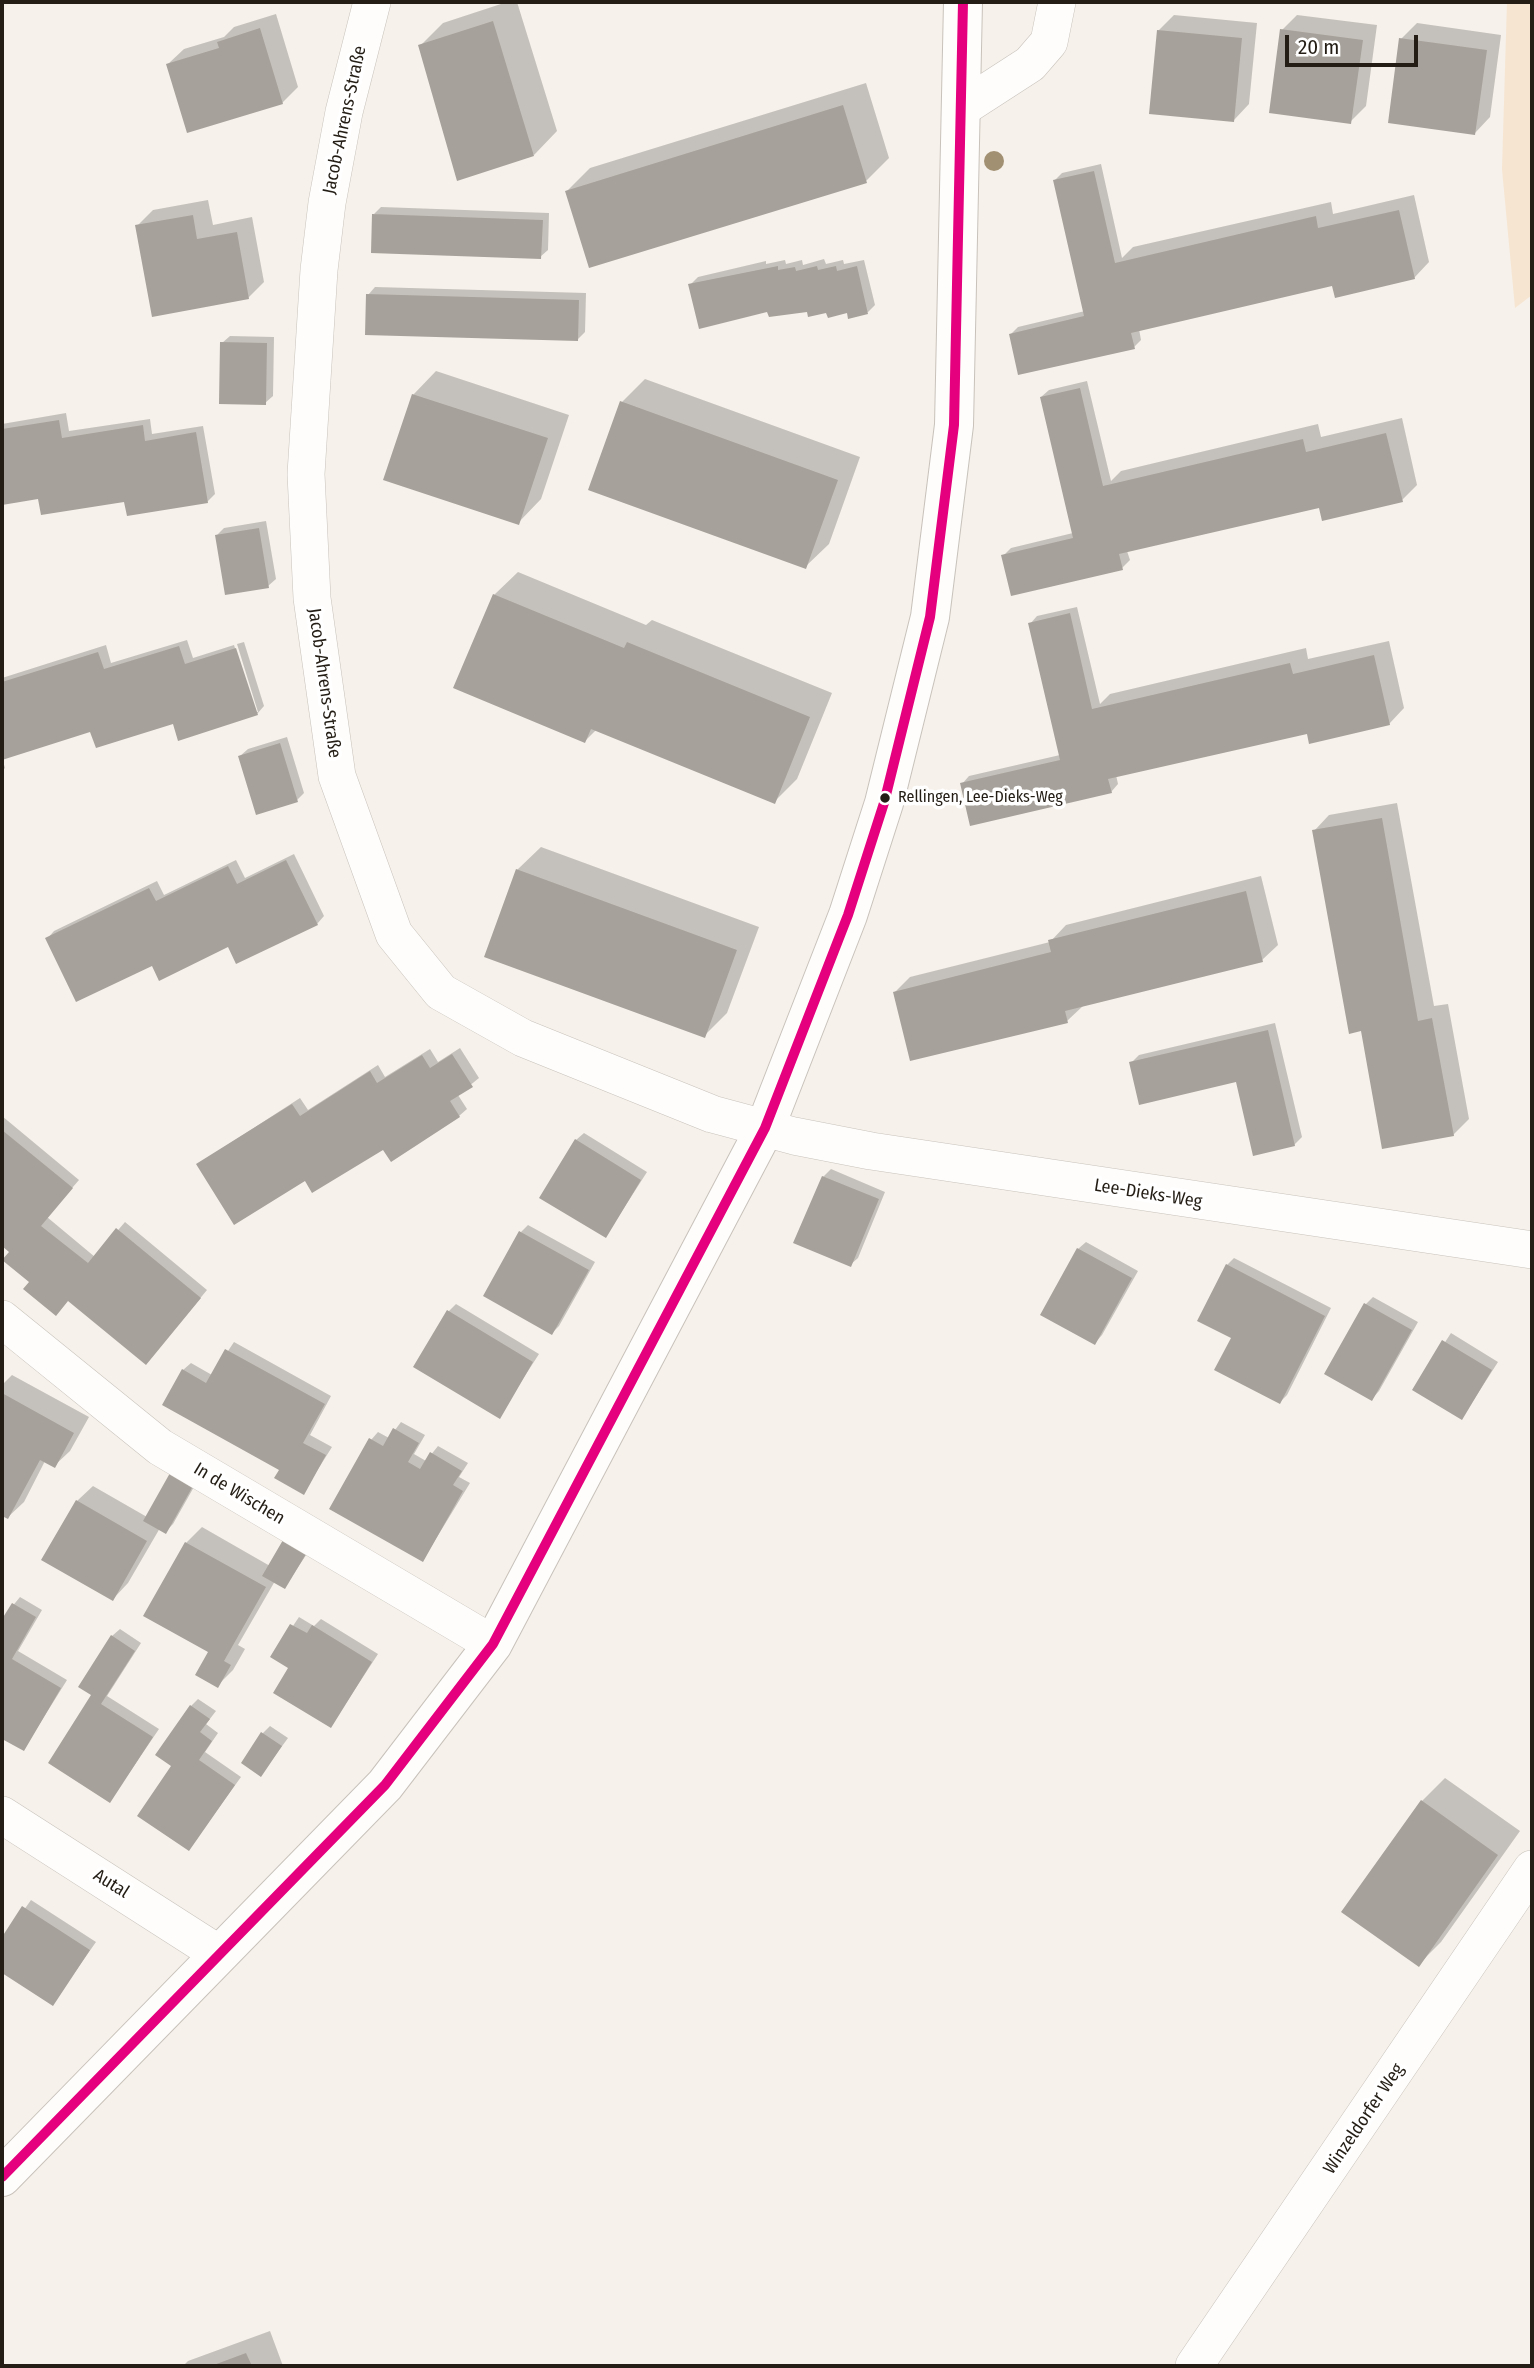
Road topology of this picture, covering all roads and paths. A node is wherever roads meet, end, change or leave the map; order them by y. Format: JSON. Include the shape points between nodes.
{"nodes":[{"id":1,"x":372,"y":2,"type":"edge"},
{"id":2,"x":963,"y":2,"type":"edge"},
{"id":3,"x":1057,"y":2,"type":"edge"},
{"id":4,"x":962,"y":108,"type":"junction"},
{"id":5,"x":765,"y":1128,"type":"junction"},
{"id":6,"x":1532,"y":1250,"type":"edge"},
{"id":7,"x":2,"y":1320,"type":"edge"},
{"id":8,"x":493,"y":1644,"type":"junction"},
{"id":9,"x":2,"y":1815,"type":"edge"},
{"id":10,"x":1532,"y":1870,"type":"edge"},
{"id":11,"x":219,"y":1954,"type":"junction"},
{"id":12,"x":2,"y":2177,"type":"edge"},
{"id":13,"x":1194,"y":2366,"type":"edge"}],
"edges":[{"from":1,"to":5,"type":"street","name":"Jacob-Ahrens-Straße","via":[[327,203],[306,474],[312,598],[337,776],[394,934],[441,992],[523,1038],[701,1110]]},
{"from":2,"to":4,"type":"street"},
{"from":3,"to":4,"type":"street","via":[[1049,42],[1030,64]]},
{"from":4,"to":5,"type":"street","via":[[954,425],[930,617],[884,803],[848,915]]},
{"from":5,"to":6,"type":"street","name":"Lee-Dieks-Weg","via":[[871,1151]]},
{"from":5,"to":8,"type":"street"},
{"from":7,"to":8,"type":"street","name":"In de Wischen","via":[[160,1447]]},
{"from":8,"to":11,"type":"street","via":[[385,1785]]},
{"from":9,"to":11,"type":"street","name":"Autal"},
{"from":10,"to":13,"type":"street","name":"Winzeldorfer Weg"},
{"from":11,"to":12,"type":"street"}]}
